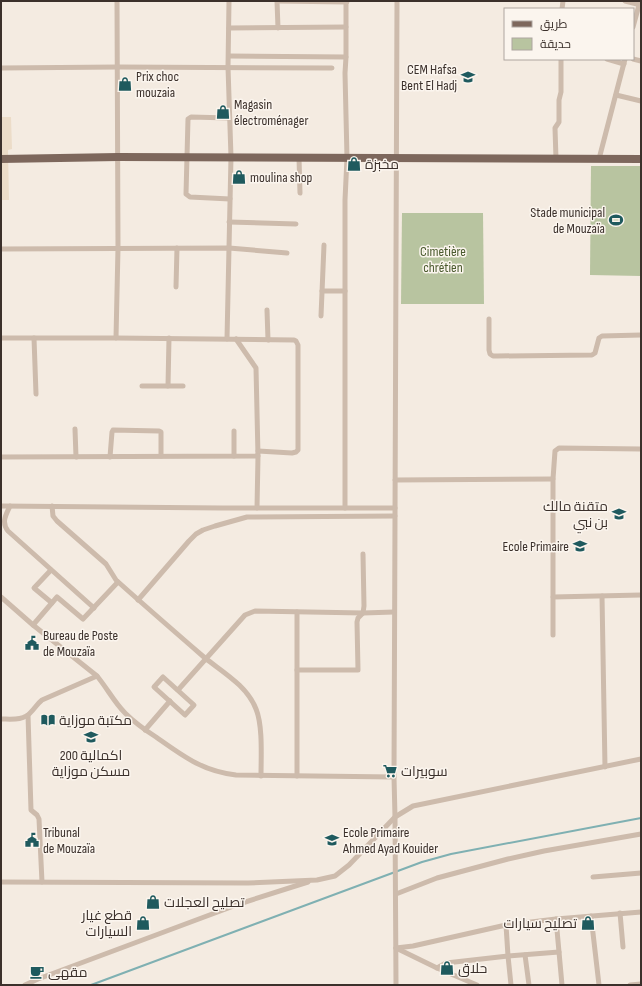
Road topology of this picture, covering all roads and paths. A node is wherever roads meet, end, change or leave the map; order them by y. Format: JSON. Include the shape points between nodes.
{"nodes":[{"id":1,"x":117,"y":1,"type":"edge"},
{"id":2,"x":229,"y":1,"type":"edge"},
{"id":3,"x":278,"y":1,"type":"edge"},
{"id":4,"x":346,"y":1,"type":"edge"},
{"id":5,"x":397,"y":1,"type":"edge"},
{"id":6,"x":625,"y":1,"type":"edge"},
{"id":7,"x":640,"y":5,"type":"edge"},
{"id":8,"x":634,"y":24,"type":"edge"},
{"id":9,"x":346,"y":27,"type":"junction"},
{"id":10,"x":229,"y":28,"type":"junction"},
{"id":11,"x":278,"y":28,"type":"junction"},
{"id":12,"x":229,"y":56,"type":"junction"},
{"id":13,"x":346,"y":57,"type":"junction"},
{"id":14,"x":562,"y":60,"type":"edge"},
{"id":15,"x":624,"y":61,"type":"edge"},
{"id":16,"x":118,"y":67,"type":"junction"},
{"id":17,"x":228,"y":67,"type":"junction"},
{"id":18,"x":1,"y":68,"type":"edge"},
{"id":19,"x":332,"y":68,"type":"dead end"},
{"id":20,"x":616,"y":95,"type":"junction"},
{"id":21,"x":641,"y":101,"type":"edge"},
{"id":22,"x":229,"y":118,"type":"junction"},
{"id":23,"x":118,"y":157,"type":"junction"},
{"id":24,"x":188,"y":157,"type":"junction"},
{"id":25,"x":231,"y":157,"type":"junction"},
{"id":26,"x":300,"y":158,"type":"junction"},
{"id":27,"x":346,"y":158,"type":"junction"},
{"id":28,"x":1,"y":159,"type":"edge"},
{"id":29,"x":396,"y":159,"type":"junction"},
{"id":30,"x":556,"y":159,"type":"junction"},
{"id":31,"x":599,"y":159,"type":"junction"},
{"id":32,"x":641,"y":159,"type":"edge"},
{"id":33,"x":300,"y":193,"type":"dead end"},
{"id":34,"x":230,"y":199,"type":"junction"},
{"id":35,"x":229,"y":222,"type":"junction"},
{"id":36,"x":296,"y":224,"type":"dead end"},
{"id":37,"x":324,"y":245,"type":"dead end"},
{"id":38,"x":118,"y":248,"type":"junction"},
{"id":39,"x":177,"y":248,"type":"junction"},
{"id":40,"x":229,"y":248,"type":"junction"},
{"id":41,"x":1,"y":249,"type":"edge"},
{"id":42,"x":287,"y":253,"type":"dead end"},
{"id":43,"x":176,"y":287,"type":"dead end"},
{"id":44,"x":322,"y":291,"type":"junction"},
{"id":45,"x":345,"y":291,"type":"junction"},
{"id":46,"x":267,"y":310,"type":"dead end"},
{"id":47,"x":321,"y":316,"type":"dead end"},
{"id":48,"x":489,"y":319,"type":"dead end"},
{"id":49,"x":641,"y":335,"type":"edge"},
{"id":50,"x":1,"y":338,"type":"edge"},
{"id":51,"x":34,"y":338,"type":"junction"},
{"id":52,"x":116,"y":338,"type":"junction"},
{"id":53,"x":169,"y":338,"type":"junction"},
{"id":54,"x":227,"y":339,"type":"junction"},
{"id":55,"x":236,"y":339,"type":"junction"},
{"id":56,"x":268,"y":340,"type":"junction"},
{"id":57,"x":142,"y":386,"type":"dead end"},
{"id":58,"x":168,"y":386,"type":"junction"},
{"id":59,"x":183,"y":386,"type":"dead end"},
{"id":60,"x":36,"y":394,"type":"dead end"},
{"id":61,"x":75,"y":429,"type":"dead end"},
{"id":62,"x":234,"y":431,"type":"dead end"},
{"id":63,"x":641,"y":449,"type":"edge"},
{"id":64,"x":258,"y":454,"type":"junction"},
{"id":65,"x":161,"y":456,"type":"junction"},
{"id":66,"x":234,"y":456,"type":"junction"},
{"id":67,"x":1,"y":457,"type":"edge"},
{"id":68,"x":76,"y":457,"type":"junction"},
{"id":69,"x":110,"y":457,"type":"junction"},
{"id":70,"x":553,"y":479,"type":"junction"},
{"id":71,"x":395,"y":480,"type":"junction"},
{"id":72,"x":1,"y":506,"type":"edge"},
{"id":73,"x":10,"y":506,"type":"junction"},
{"id":74,"x":52,"y":506,"type":"junction"},
{"id":75,"x":257,"y":508,"type":"junction"},
{"id":76,"x":345,"y":508,"type":"junction"},
{"id":77,"x":395,"y":508,"type":"junction"},
{"id":78,"x":395,"y":516,"type":"junction"},
{"id":79,"x":363,"y":554,"type":"dead end"},
{"id":80,"x":51,"y":570,"type":"junction"},
{"id":81,"x":118,"y":582,"type":"junction"},
{"id":82,"x":641,"y":595,"type":"edge"},
{"id":83,"x":602,"y":596,"type":"junction"},
{"id":84,"x":1,"y":597,"type":"edge"},
{"id":85,"x":553,"y":597,"type":"junction"},
{"id":86,"x":138,"y":600,"type":"junction"},
{"id":87,"x":52,"y":603,"type":"junction"},
{"id":88,"x":94,"y":608,"type":"junction"},
{"id":89,"x":297,"y":612,"type":"junction"},
{"id":90,"x":394,"y":612,"type":"junction"},
{"id":91,"x":363,"y":613,"type":"junction"},
{"id":92,"x":33,"y":625,"type":"junction"},
{"id":93,"x":553,"y":635,"type":"dead end"},
{"id":94,"x":206,"y":659,"type":"junction"},
{"id":95,"x":297,"y":670,"type":"junction"},
{"id":96,"x":97,"y":676,"type":"junction"},
{"id":97,"x":178,"y":690,"type":"junction"},
{"id":98,"x":170,"y":701,"type":"junction"},
{"id":99,"x":28,"y":715,"type":"junction"},
{"id":100,"x":1,"y":719,"type":"edge"},
{"id":101,"x":145,"y":730,"type":"junction"},
{"id":102,"x":641,"y":759,"type":"edge"},
{"id":103,"x":605,"y":767,"type":"junction"},
{"id":104,"x":261,"y":776,"type":"junction"},
{"id":105,"x":297,"y":776,"type":"junction"},
{"id":106,"x":394,"y":777,"type":"junction"},
{"id":107,"x":395,"y":817,"type":"junction"},
{"id":108,"x":641,"y":834,"type":"edge"},
{"id":109,"x":641,"y":873,"type":"edge"},
{"id":110,"x":593,"y":877,"type":"dead end"},
{"id":111,"x":317,"y":880,"type":"junction"},
{"id":112,"x":1,"y":882,"type":"edge"},
{"id":113,"x":42,"y":882,"type":"junction"},
{"id":114,"x":396,"y":894,"type":"junction"},
{"id":115,"x":641,"y":912,"type":"edge"},
{"id":116,"x":620,"y":913,"type":"junction"},
{"id":117,"x":591,"y":916,"type":"junction"},
{"id":118,"x":556,"y":919,"type":"junction"},
{"id":119,"x":506,"y":925,"type":"junction"},
{"id":120,"x":623,"y":947,"type":"dead end"},
{"id":121,"x":396,"y":948,"type":"junction"},
{"id":122,"x":559,"y":952,"type":"junction"},
{"id":123,"x":526,"y":955,"type":"junction"},
{"id":124,"x":508,"y":956,"type":"junction"},
{"id":125,"x":436,"y":968,"type":"junction"},
{"id":126,"x":474,"y":984,"type":"edge"},
{"id":127,"x":641,"y":984,"type":"edge"},
{"id":128,"x":25,"y":985,"type":"edge"},
{"id":129,"x":396,"y":985,"type":"edge"},
{"id":130,"x":511,"y":985,"type":"edge"},
{"id":131,"x":529,"y":985,"type":"edge"},
{"id":132,"x":562,"y":985,"type":"edge"},
{"id":133,"x":599,"y":985,"type":"edge"},
{"id":134,"x":630,"y":985,"type":"edge"}],
"edges":[{"from":1,"to":16,"type":"street"},
{"from":2,"to":10,"type":"street"},
{"from":3,"to":4,"type":"street"},
{"from":3,"to":11,"type":"street"},
{"from":4,"to":9,"type":"street"},
{"from":5,"to":29,"type":"street"},
{"from":6,"to":7,"type":"street"},
{"from":7,"to":8,"type":"street"},
{"from":9,"to":11,"type":"street"},
{"from":9,"to":13,"type":"street"},
{"from":10,"to":11,"type":"street"},
{"from":10,"to":12,"type":"street"},
{"from":12,"to":13,"type":"street"},
{"from":12,"to":17,"type":"street"},
{"from":13,"to":27,"type":"street"},
{"from":14,"to":30,"type":"street","via":[[559,122],[555,128]]},
{"from":15,"to":20,"type":"street"},
{"from":16,"to":17,"type":"street"},
{"from":16,"to":18,"type":"street"},
{"from":16,"to":23,"type":"street"},
{"from":17,"to":19,"type":"street"},
{"from":17,"to":22,"type":"street"},
{"from":20,"to":21,"type":"street"},
{"from":20,"to":31,"type":"street"},
{"from":22,"to":24,"type":"street","via":[[188,119]]},
{"from":22,"to":25,"type":"street"},
{"from":23,"to":24,"type":"main road"},
{"from":23,"to":28,"type":"main road"},
{"from":23,"to":38,"type":"street"},
{"from":24,"to":25,"type":"main road"},
{"from":24,"to":34,"type":"street","via":[[186,194],[190,197]]},
{"from":25,"to":26,"type":"main road"},
{"from":25,"to":34,"type":"street"},
{"from":26,"to":27,"type":"main road"},
{"from":26,"to":33,"type":"street"},
{"from":27,"to":29,"type":"main road"},
{"from":27,"to":45,"type":"street"},
{"from":29,"to":30,"type":"main road"},
{"from":29,"to":71,"type":"street"},
{"from":30,"to":31,"type":"main road"},
{"from":31,"to":32,"type":"main road"},
{"from":34,"to":35,"type":"street"},
{"from":35,"to":36,"type":"street"},
{"from":35,"to":40,"type":"street"},
{"from":37,"to":44,"type":"street"},
{"from":38,"to":39,"type":"street"},
{"from":38,"to":41,"type":"street"},
{"from":38,"to":52,"type":"street"},
{"from":39,"to":40,"type":"street"},
{"from":39,"to":43,"type":"street"},
{"from":40,"to":42,"type":"street"},
{"from":40,"to":54,"type":"street"},
{"from":44,"to":45,"type":"street"},
{"from":44,"to":47,"type":"street"},
{"from":45,"to":76,"type":"street"},
{"from":46,"to":56,"type":"street"},
{"from":48,"to":49,"type":"street","via":[[489,350],[492,356],[592,355],[595,354],[599,338],[602,336]]},
{"from":50,"to":51,"type":"street"},
{"from":51,"to":52,"type":"street"},
{"from":51,"to":60,"type":"street"},
{"from":52,"to":53,"type":"street"},
{"from":53,"to":54,"type":"street"},
{"from":53,"to":58,"type":"street"},
{"from":54,"to":55,"type":"street"},
{"from":55,"to":56,"type":"street"},
{"from":55,"to":64,"type":"street","via":[[256,368]]},
{"from":56,"to":64,"type":"street","via":[[294,340],[298,345],[298,450],[292,453]]},
{"from":57,"to":58,"type":"street"},
{"from":58,"to":59,"type":"street"},
{"from":61,"to":68,"type":"street"},
{"from":62,"to":66,"type":"street"},
{"from":63,"to":70,"type":"street","via":[[559,448],[555,451]]},
{"from":64,"to":66,"type":"street"},
{"from":64,"to":75,"type":"street"},
{"from":65,"to":66,"type":"street"},
{"from":65,"to":69,"type":"street"},
{"from":65,"to":69,"type":"street","via":[[159,430],[113,430]]},
{"from":67,"to":68,"type":"street"},
{"from":68,"to":69,"type":"street"},
{"from":70,"to":71,"type":"street"},
{"from":70,"to":85,"type":"street"},
{"from":71,"to":77,"type":"street"},
{"from":72,"to":73,"type":"street"},
{"from":73,"to":74,"type":"street"},
{"from":73,"to":80,"type":"street","via":[[3,523],[4,527]]},
{"from":74,"to":75,"type":"street"},
{"from":74,"to":81,"type":"street","via":[[53,516],[57,521],[106,564]]},
{"from":75,"to":76,"type":"street"},
{"from":76,"to":77,"type":"street"},
{"from":77,"to":78,"type":"street"},
{"from":78,"to":86,"type":"street","via":[[247,517],[215,526],[196,534],[188,541]]},
{"from":78,"to":90,"type":"street"},
{"from":79,"to":91,"type":"street"},
{"from":80,"to":87,"type":"street","via":[[34,588]]},
{"from":80,"to":88,"type":"street"},
{"from":81,"to":86,"type":"street"},
{"from":81,"to":88,"type":"street"},
{"from":82,"to":83,"type":"street"},
{"from":83,"to":85,"type":"street"},
{"from":83,"to":103,"type":"street"},
{"from":84,"to":92,"type":"street"},
{"from":85,"to":93,"type":"street"},
{"from":86,"to":94,"type":"street"},
{"from":87,"to":88,"type":"street","via":[[57,597],[83,620]]},
{"from":87,"to":92,"type":"street"},
{"from":89,"to":91,"type":"street"},
{"from":89,"to":94,"type":"street","via":[[255,611],[245,615]]},
{"from":89,"to":95,"type":"street"},
{"from":90,"to":91,"type":"street"},
{"from":90,"to":106,"type":"street"},
{"from":91,"to":95,"type":"street","via":[[357,622],[358,670]]},
{"from":92,"to":96,"type":"street"},
{"from":94,"to":97,"type":"street"},
{"from":94,"to":104,"type":"street","via":[[243,688],[251,699],[260,723]]},
{"from":95,"to":105,"type":"street"},
{"from":96,"to":99,"type":"street","via":[[42,700]]},
{"from":96,"to":101,"type":"street","via":[[119,707]]},
{"from":97,"to":98,"type":"street","via":[[163,677],[154,687]]},
{"from":97,"to":98,"type":"street","via":[[194,705],[185,715]]},
{"from":98,"to":101,"type":"street"},
{"from":99,"to":100,"type":"street"},
{"from":99,"to":113,"type":"street","via":[[31,810],[37,815],[40,823]]},
{"from":101,"to":104,"type":"street","via":[[183,756],[210,770],[223,774]]},
{"from":102,"to":103,"type":"street"},
{"from":103,"to":107,"type":"street","via":[[413,806]]},
{"from":104,"to":105,"type":"street"},
{"from":105,"to":106,"type":"street"},
{"from":106,"to":107,"type":"street"},
{"from":107,"to":111,"type":"street","via":[[335,876]]},
{"from":107,"to":114,"type":"street"},
{"from":108,"to":114,"type":"street","via":[[508,859],[437,878]]},
{"from":109,"to":110,"type":"street"},
{"from":111,"to":113,"type":"street","via":[[248,883]]},
{"from":111,"to":128,"type":"street","via":[[239,904]]},
{"from":112,"to":113,"type":"street"},
{"from":114,"to":121,"type":"street"},
{"from":115,"to":116,"type":"street"},
{"from":116,"to":117,"type":"street"},
{"from":116,"to":120,"type":"street"},
{"from":117,"to":118,"type":"street"},
{"from":117,"to":133,"type":"street"},
{"from":118,"to":119,"type":"street"},
{"from":118,"to":122,"type":"street"},
{"from":119,"to":121,"type":"street"},
{"from":119,"to":124,"type":"street"},
{"from":121,"to":125,"type":"street"},
{"from":121,"to":129,"type":"street"},
{"from":122,"to":123,"type":"street"},
{"from":122,"to":132,"type":"street"},
{"from":123,"to":124,"type":"street"},
{"from":123,"to":131,"type":"street"},
{"from":124,"to":125,"type":"street","via":[[446,963]]},
{"from":124,"to":130,"type":"street"},
{"from":125,"to":126,"type":"street"},
{"from":127,"to":134,"type":"street"}]}
